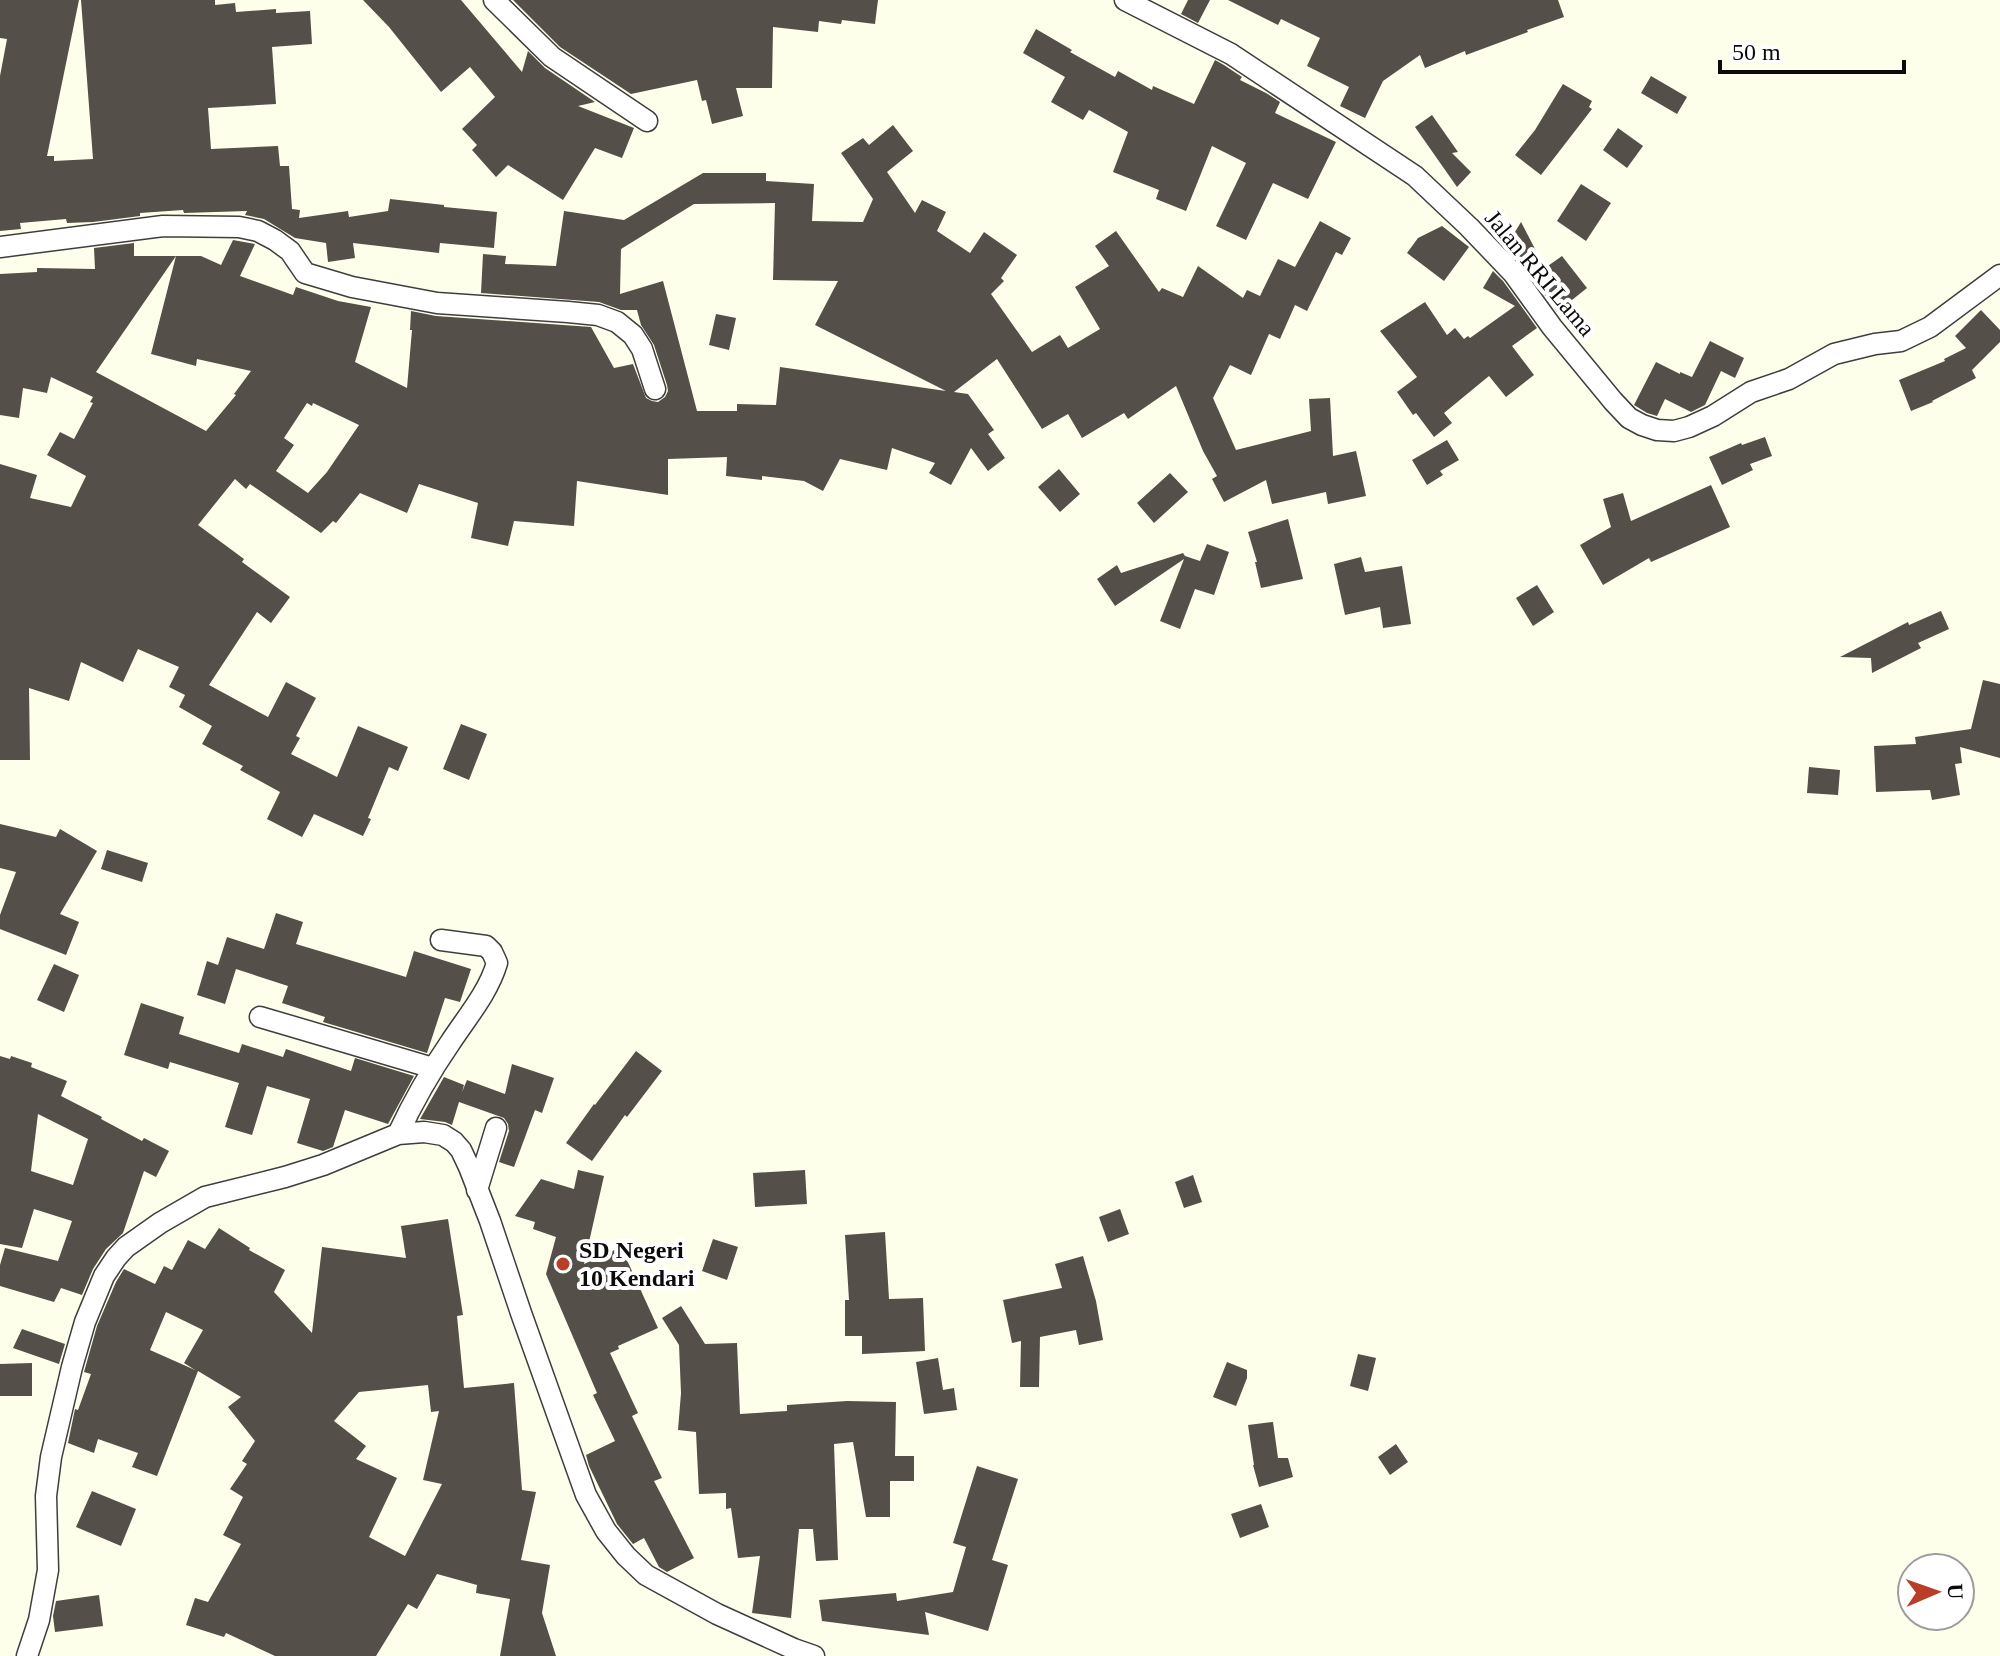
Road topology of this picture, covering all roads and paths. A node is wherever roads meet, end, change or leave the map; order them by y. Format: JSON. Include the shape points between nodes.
{"nodes":[{"id":1,"x":494,"y":0,"type":"edge"},
{"id":2,"x":1125,"y":0,"type":"edge"},
{"id":3,"x":647,"y":121,"type":"dead end"},
{"id":4,"x":0,"y":247,"type":"edge"},
{"id":5,"x":2000,"y":275,"type":"edge"},
{"id":6,"x":655,"y":389,"type":"dead end"},
{"id":7,"x":441,"y":940,"type":"dead end"},
{"id":8,"x":260,"y":1017,"type":"dead end"},
{"id":9,"x":433,"y":1068,"type":"junction"},
{"id":10,"x":496,"y":1128,"type":"dead end"},
{"id":11,"x":398,"y":1134,"type":"junction"},
{"id":12,"x":477,"y":1190,"type":"junction"},
{"id":13,"x":27,"y":1656,"type":"edge"},
{"id":14,"x":814,"y":1656,"type":"edge"}],
"edges":[{"from":1,"to":3,"type":"street","via":[[552,57]]},
{"from":2,"to":5,"type":"street","name":"Jalan RRI Lama","via":[[1231,54],[1415,176],[1513,273],[1629,418],[1657,430],[1689,427],[1834,354],[1901,341],[1930,327]]},
{"from":4,"to":6,"type":"street","via":[[163,226],[258,231],[290,251],[305,273],[352,287],[437,303],[598,315],[617,322],[642,349]]},
{"from":7,"to":9,"type":"street","via":[[486,946],[497,963],[488,987]]},
{"from":8,"to":9,"type":"street"},
{"from":9,"to":11,"type":"street"},
{"from":10,"to":12,"type":"street"},
{"from":11,"to":12,"type":"street","via":[[424,1132],[454,1142]]},
{"from":11,"to":13,"type":"street","via":[[310,1169],[205,1197],[116,1258],[85,1322],[51,1457],[48,1570]]},
{"from":12,"to":14,"type":"street","via":[[586,1495],[606,1531],[646,1575],[717,1614]]}]}
